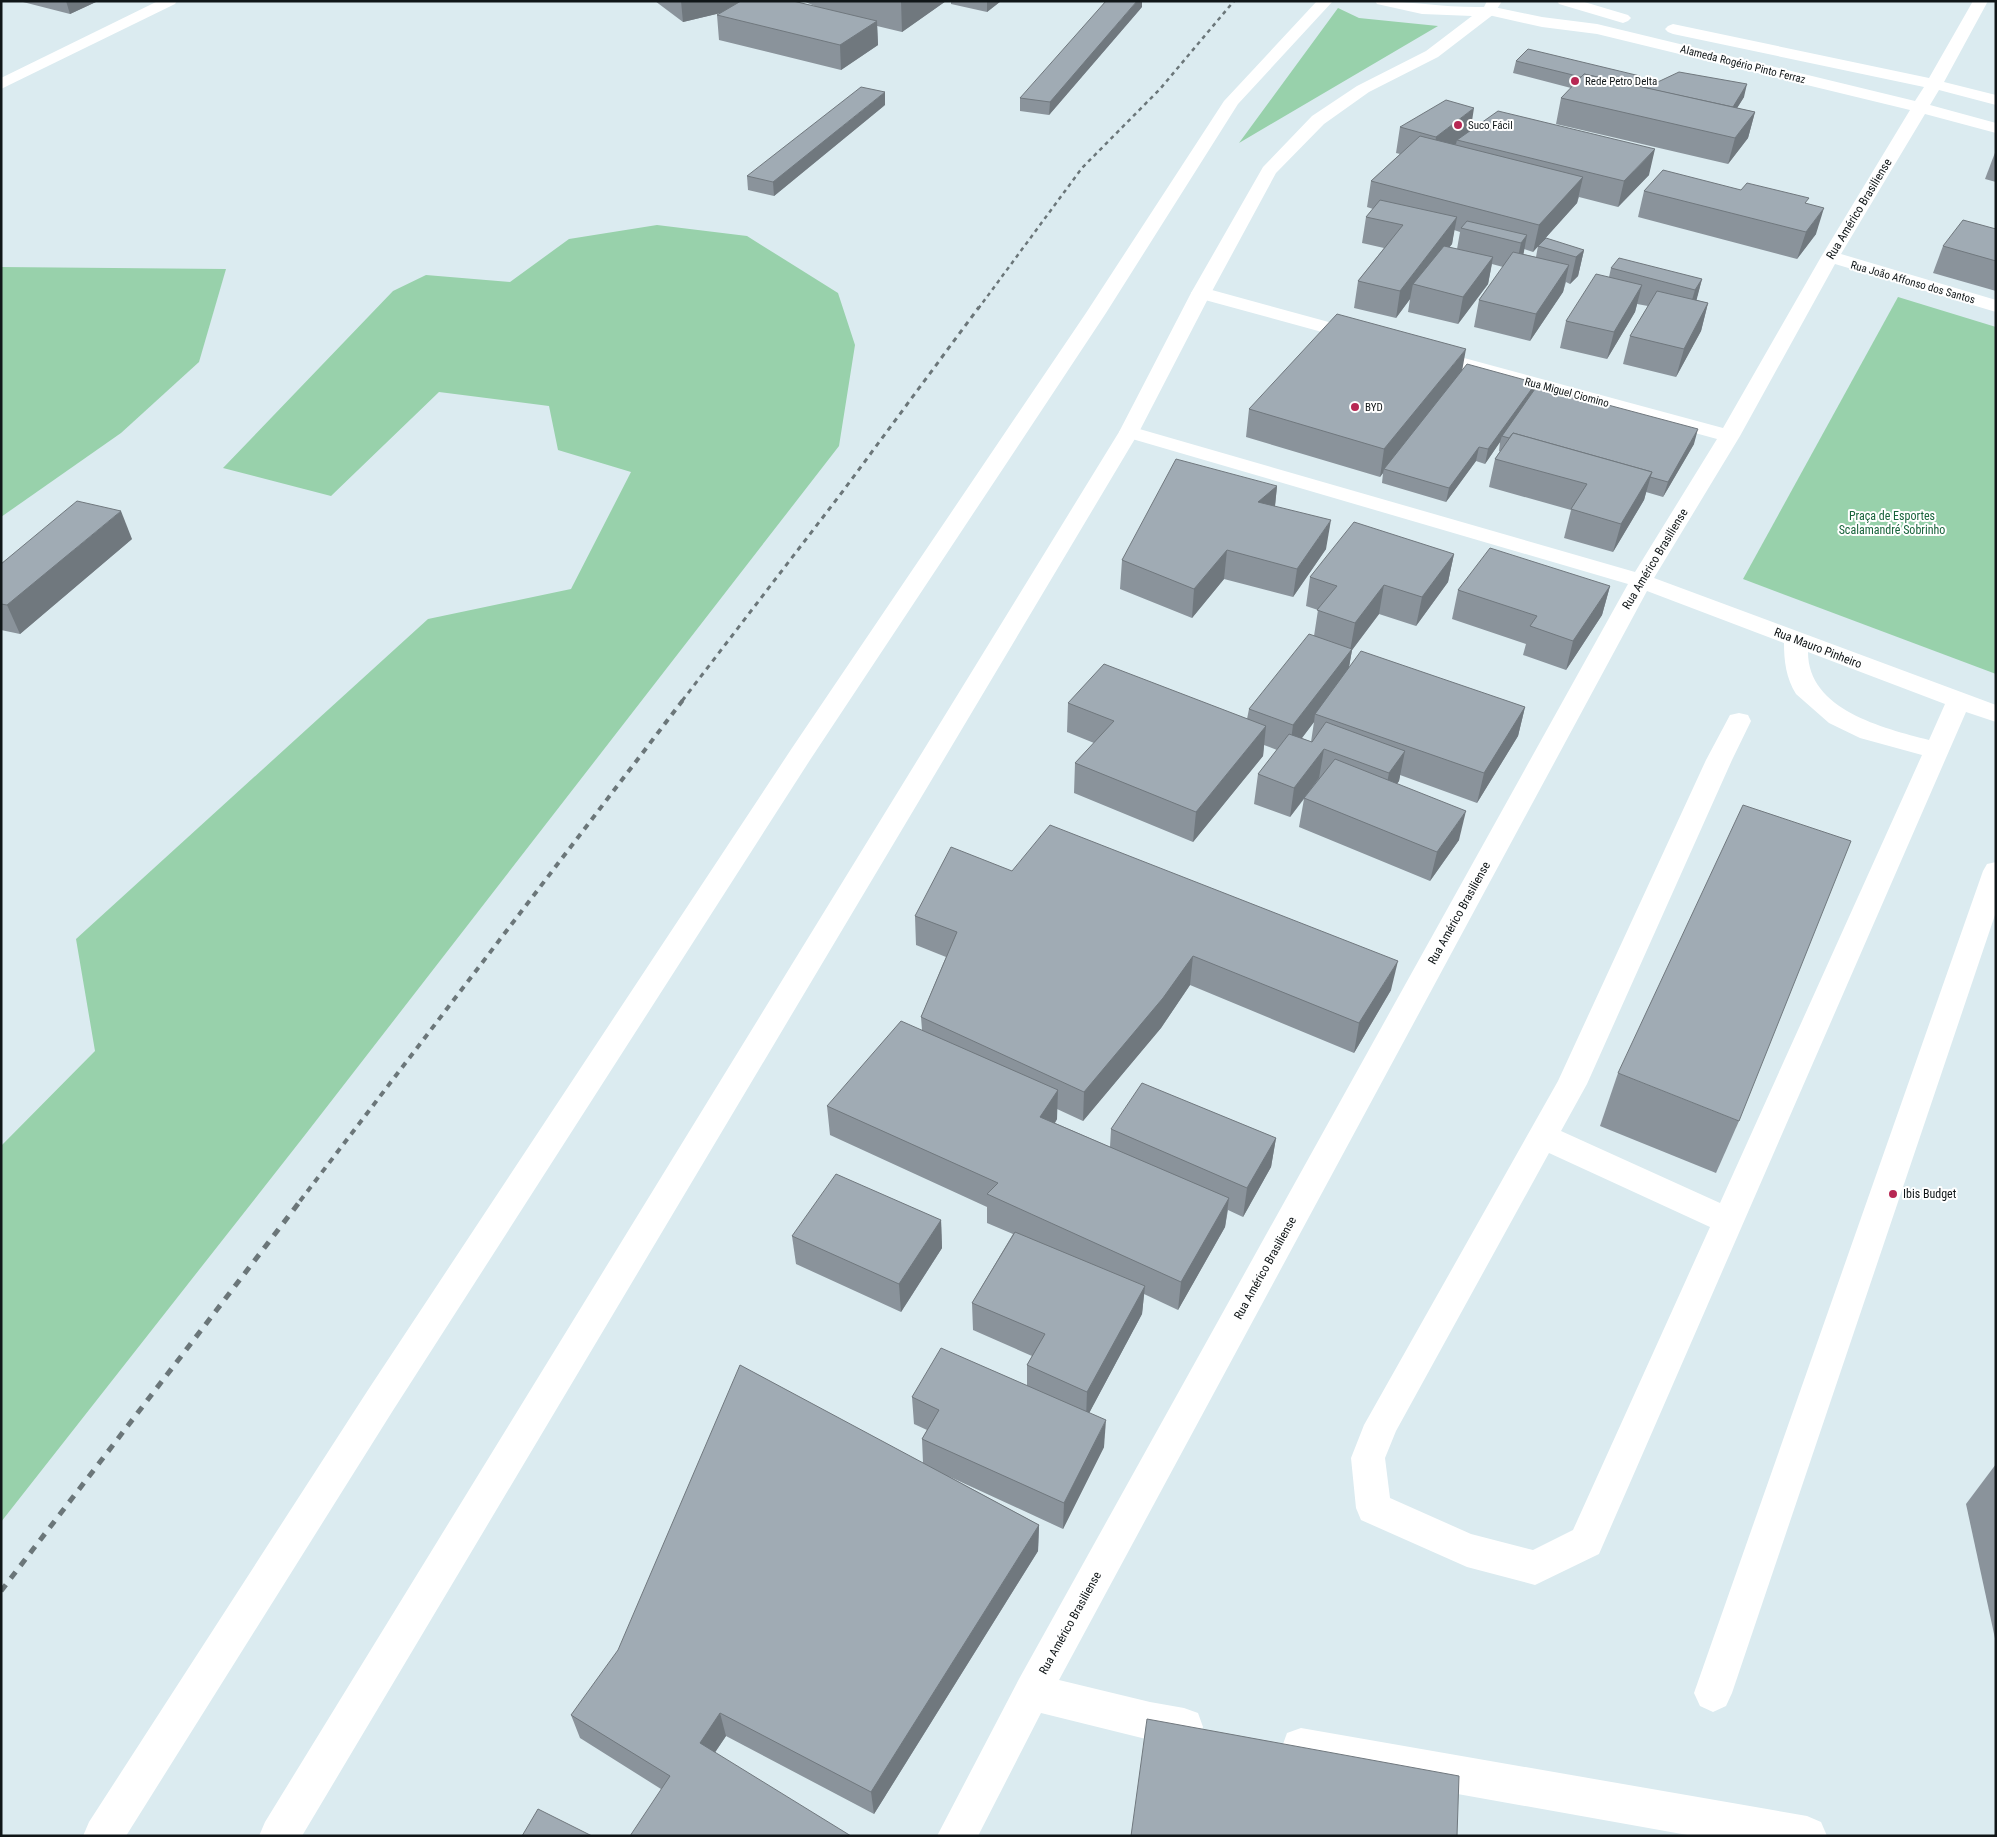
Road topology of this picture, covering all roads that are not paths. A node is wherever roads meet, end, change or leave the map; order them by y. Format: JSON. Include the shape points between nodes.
{"nodes":[{"id":1,"x":170,"y":1,"type":"edge"},
{"id":2,"x":1326,"y":1,"type":"edge"},
{"id":3,"x":1382,"y":1,"type":"edge"},
{"id":4,"x":1564,"y":1,"type":"edge"},
{"id":5,"x":1981,"y":1,"type":"edge"},
{"id":6,"x":1492,"y":6,"type":"edge"},
{"id":7,"x":1642,"y":22,"type":"dead end"},
{"id":8,"x":1662,"y":26,"type":"dead end"},
{"id":9,"x":1,"y":84,"type":"edge"},
{"id":10,"x":1934,"y":84,"type":"junction"},
{"id":11,"x":1996,"y":100,"type":"edge"},
{"id":12,"x":1920,"y":107,"type":"junction"},
{"id":13,"x":1996,"y":128,"type":"edge"},
{"id":14,"x":1830,"y":257,"type":"junction"},
{"id":15,"x":1201,"y":293,"type":"junction"},
{"id":16,"x":1996,"y":306,"type":"edge"},
{"id":17,"x":1384,"y":343,"type":"edge"},
{"id":18,"x":1412,"y":350,"type":"edge"},
{"id":19,"x":1130,"y":432,"type":"junction"},
{"id":20,"x":1729,"y":436,"type":"junction"},
{"id":21,"x":1641,"y":581,"type":"junction"},
{"id":22,"x":1796,"y":639,"type":"junction"},
{"id":23,"x":1959,"y":700,"type":"junction"},
{"id":24,"x":1996,"y":714,"type":"edge"},
{"id":25,"x":1739,"y":721,"type":"dead end"},
{"id":26,"x":1937,"y":751,"type":"junction"},
{"id":27,"x":1996,"y":871,"type":"edge"},
{"id":28,"x":1542,"y":1136,"type":"junction"},
{"id":29,"x":1729,"y":1221,"type":"junction"},
{"id":30,"x":1032,"y":1692,"type":"junction"},
{"id":31,"x":1713,"y":1692,"type":"dead end"},
{"id":32,"x":1218,"y":1733,"type":"edge"},
{"id":33,"x":1267,"y":1741,"type":"edge"},
{"id":34,"x":103,"y":1836,"type":"edge"},
{"id":35,"x":279,"y":1836,"type":"edge"},
{"id":36,"x":957,"y":1836,"type":"edge"},
{"id":37,"x":1806,"y":1836,"type":"edge"}],
"edges":[{"from":1,"to":9,"type":"street"},
{"from":2,"to":34,"type":"street","via":[[1232,101],[1096,314],[801,754]]},
{"from":3,"to":6,"type":"street","name":"Alameda Rogério Pinto Ferraz","via":[[1447,13]]},
{"from":4,"to":7,"type":"street"},
{"from":5,"to":10,"type":"street","name":"Rua Américo Brasiliense"},
{"from":6,"to":12,"type":"street","name":"Alameda Rogério Pinto Ferraz","via":[[1542,22],[1597,29]]},
{"from":6,"to":15,"type":"street","via":[[1432,54],[1363,89],[1318,120],[1269,171]]},
{"from":8,"to":10,"type":"street","name":"Alameda Rogério Pinto Ferraz"},
{"from":10,"to":11,"type":"street","name":"Alameda Rogério Pinto Ferraz"},
{"from":10,"to":12,"type":"street","name":"Rua Américo Brasiliense"},
{"from":12,"to":13,"type":"street","name":"Alameda Rogério Pinto Ferraz"},
{"from":12,"to":14,"type":"street","name":"Rua Américo Brasiliense"},
{"from":14,"to":16,"type":"street","name":"Rua João Affonso dos Santos"},
{"from":14,"to":20,"type":"street","name":"Rua Américo Brasiliense"},
{"from":15,"to":17,"type":"street"},
{"from":15,"to":19,"type":"street"},
{"from":18,"to":20,"type":"street","name":"Rua Miguel Ciomino"},
{"from":19,"to":21,"type":"street","name":"Rua Mauro Pinheiro"},
{"from":19,"to":35,"type":"street"},
{"from":20,"to":21,"type":"street","name":"Rua Américo Brasiliense"},
{"from":21,"to":22,"type":"street","name":"Rua Mauro Pinheiro"},
{"from":21,"to":30,"type":"street","name":"Rua Américo Brasiliense"},
{"from":22,"to":23,"type":"street","name":"Rua Mauro Pinheiro"},
{"from":22,"to":26,"type":"street","via":[[1796,664],[1805,688],[1838,717],[1869,732]]},
{"from":23,"to":24,"type":"street","name":"Rua Mauro Pinheiro"},
{"from":23,"to":26,"type":"street"},
{"from":25,"to":28,"type":"street","via":[[1572,1084]]},
{"from":26,"to":29,"type":"street"},
{"from":27,"to":31,"type":"street"},
{"from":28,"to":29,"type":"street"},
{"from":28,"to":29,"type":"street","via":[[1381,1425],[1368,1458],[1374,1508],[1467,1550],[1535,1568],[1586,1542]]},
{"from":30,"to":32,"type":"street","via":[[1150,1721]]},
{"from":30,"to":36,"type":"street","name":"Rua Américo Brasiliense"},
{"from":33,"to":37,"type":"street"}]}
